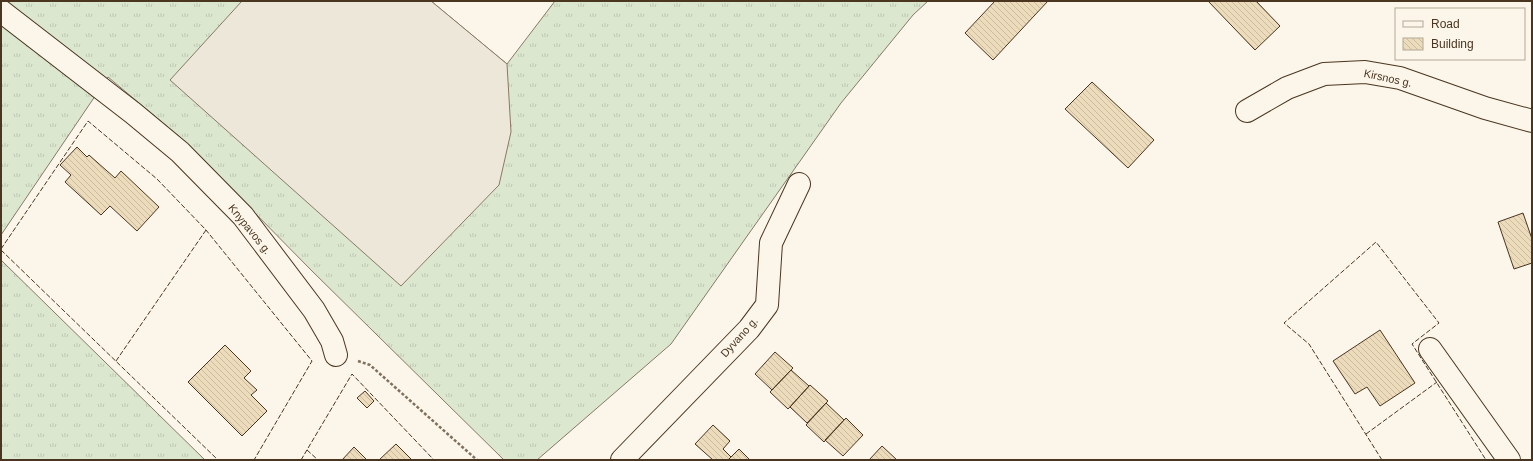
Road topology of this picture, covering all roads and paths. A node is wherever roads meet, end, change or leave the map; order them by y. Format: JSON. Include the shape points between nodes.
{"nodes":[{"id":1,"x":1,"y":11,"type":"edge"},
{"id":2,"x":1247,"y":110,"type":"dead end"},
{"id":3,"x":1532,"y":121,"type":"edge"},
{"id":4,"x":799,"y":184,"type":"dead end"},
{"id":5,"x":1430,"y":349,"type":"dead end"},
{"id":6,"x":336,"y":355,"type":"joint"},
{"id":7,"x":477,"y":460,"type":"edge"},
{"id":8,"x":622,"y":460,"type":"edge"},
{"id":9,"x":1508,"y":460,"type":"edge"}],
"edges":[{"from":1,"to":6,"type":"street","name":"Knypavos g.","via":[[174,147],[242,216],[314,310],[332,341]]},
{"from":2,"to":3,"type":"street","name":"Kirsnos g.","via":[[1287,88],[1324,74],[1365,72],[1400,78],[1485,108]]},
{"from":4,"to":8,"type":"street","name":"Dyvano g.","via":[[771,243],[766,304],[749,329]]},
{"from":5,"to":9,"type":"street"},
{"from":6,"to":7,"type":"path","via":[[370,365]]}]}
